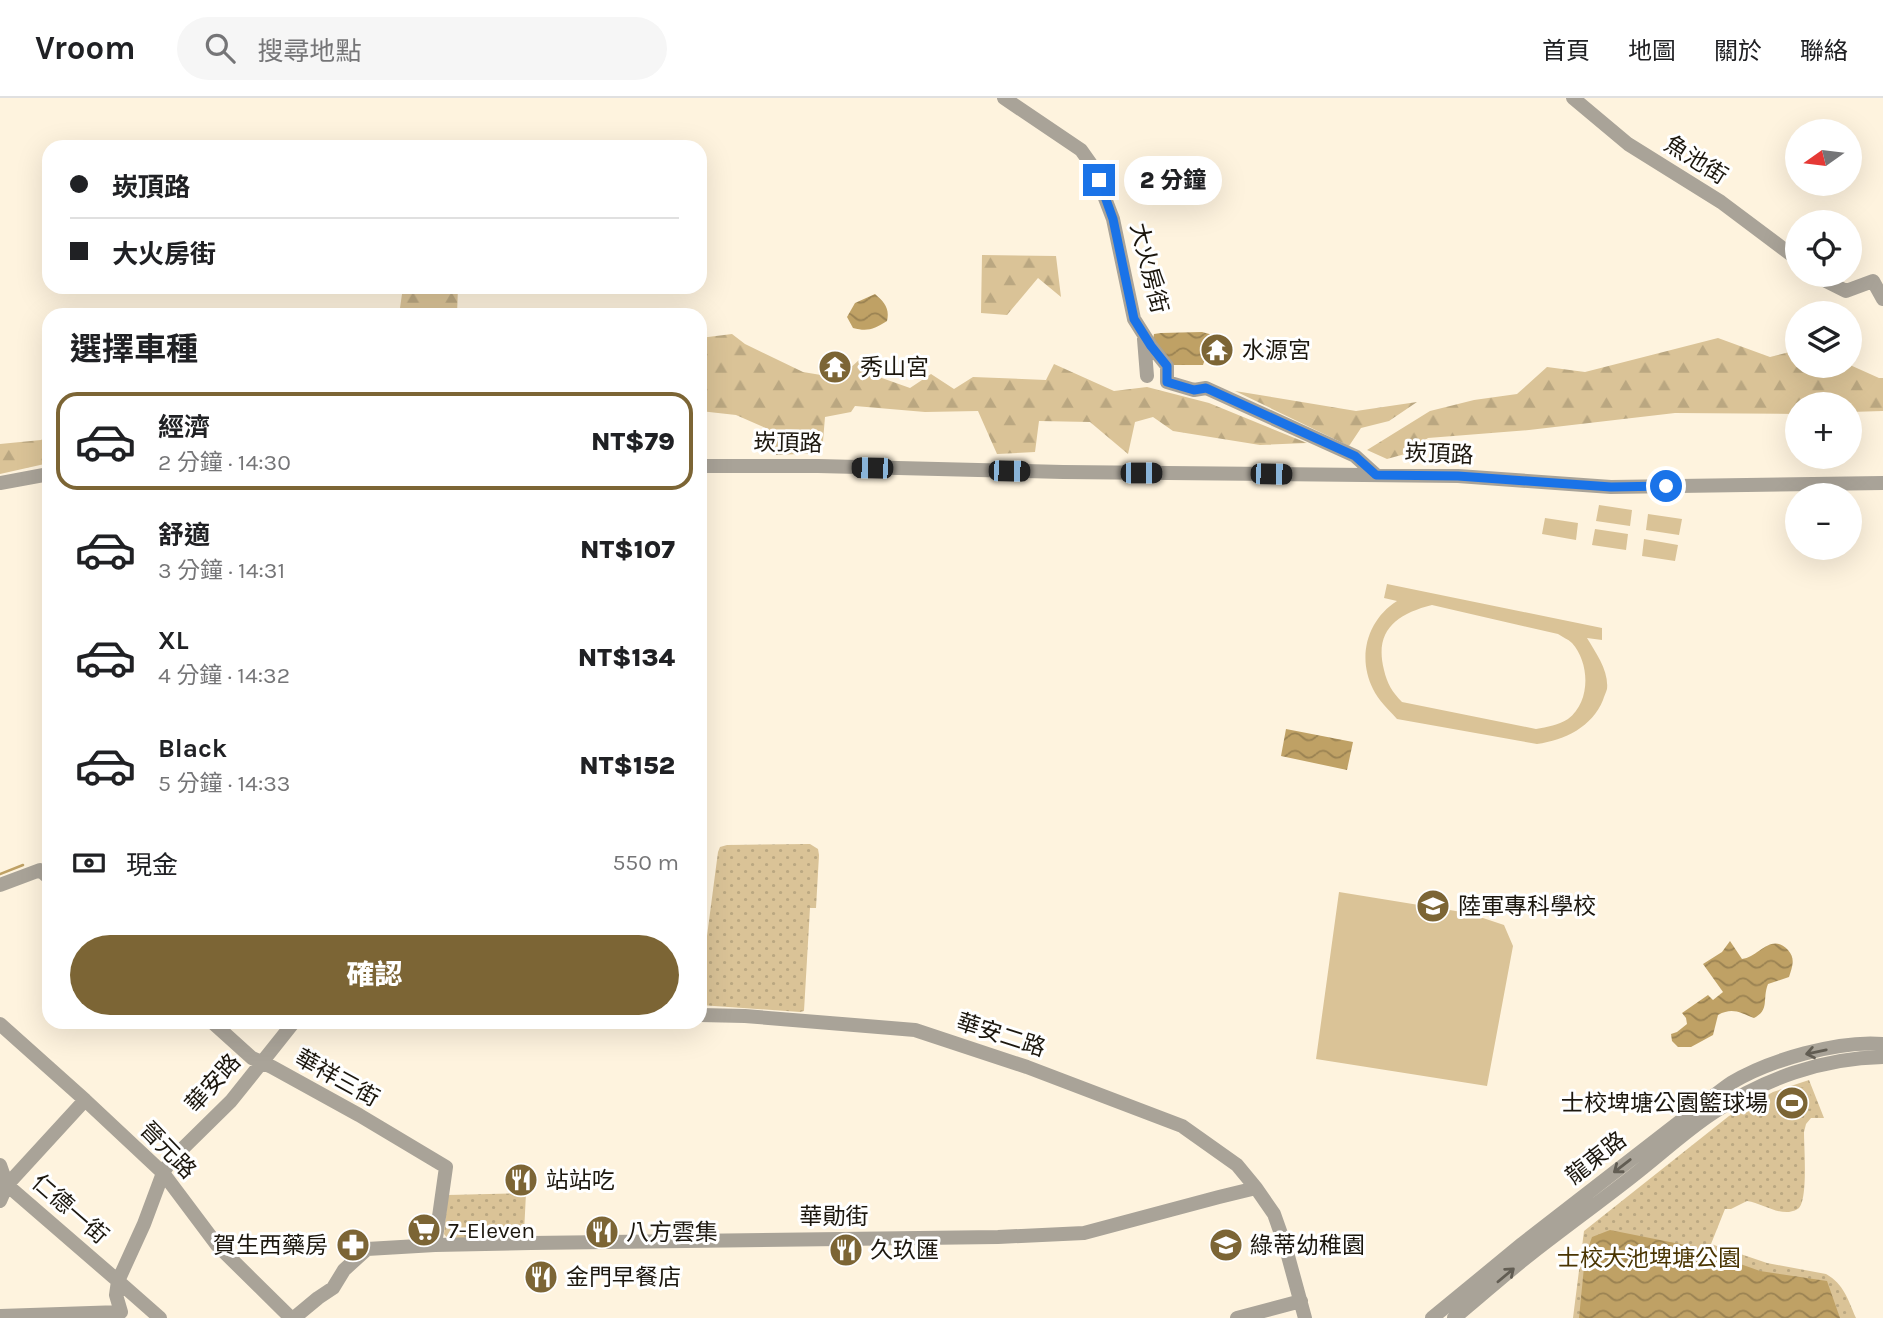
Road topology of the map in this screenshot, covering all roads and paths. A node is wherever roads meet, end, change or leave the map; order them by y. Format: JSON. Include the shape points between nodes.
{"nodes":[{"id":1,"x":1004,"y":98,"type":"edge"},
{"id":2,"x":1573,"y":98,"type":"edge"},
{"id":3,"x":1785,"y":250,"type":"edge"},
{"id":4,"x":1862,"y":285,"type":"edge"},
{"id":5,"x":1838,"y":287,"type":"edge"},
{"id":6,"x":1857,"y":287,"type":"edge"},
{"id":7,"x":1883,"y":299,"type":"edge"},
{"id":8,"x":1144,"y":335,"type":"junction"},
{"id":9,"x":1147,"y":376,"type":"dead end"},
{"id":10,"x":707,"y":466,"type":"edge"},
{"id":11,"x":42,"y":475,"type":"edge"},
{"id":12,"x":1376,"y":475,"type":"junction"},
{"id":13,"x":0,"y":483,"type":"edge"},
{"id":14,"x":1883,"y":483,"type":"edge"},
{"id":15,"x":42,"y":875,"type":"edge"},
{"id":16,"x":0,"y":885,"type":"edge"},
{"id":17,"x":707,"y":1015,"type":"edge"},
{"id":18,"x":220,"y":1029,"type":"edge"},
{"id":19,"x":290,"y":1029,"type":"edge"},
{"id":20,"x":2,"y":1030,"type":"edge"},
{"id":21,"x":1883,"y":1044,"type":"edge"},
{"id":22,"x":1883,"y":1058,"type":"edge"},
{"id":23,"x":262,"y":1063,"type":"junction"},
{"id":24,"x":1732,"y":1083,"type":"junction"},
{"id":25,"x":1739,"y":1097,"type":"junction"},
{"id":26,"x":85,"y":1100,"type":"junction"},
{"id":27,"x":0,"y":1165,"type":"edge"},
{"id":28,"x":163,"y":1173,"type":"junction"},
{"id":29,"x":7,"y":1185,"type":"junction"},
{"id":30,"x":1256,"y":1188,"type":"junction"},
{"id":31,"x":0,"y":1201,"type":"edge"},
{"id":32,"x":435,"y":1245,"type":"junction"},
{"id":33,"x":118,"y":1281,"type":"junction"},
{"id":34,"x":1301,"y":1301,"type":"junction"},
{"id":35,"x":119,"y":1315,"type":"edge"},
{"id":36,"x":0,"y":1316,"type":"edge"},
{"id":37,"x":160,"y":1318,"type":"edge"},
{"id":38,"x":293,"y":1318,"type":"edge"},
{"id":39,"x":1237,"y":1318,"type":"edge"},
{"id":40,"x":1305,"y":1318,"type":"edge"},
{"id":41,"x":1433,"y":1318,"type":"edge"},
{"id":42,"x":1454,"y":1318,"type":"edge"}],
"edges":[{"from":1,"to":8,"type":"street","name":"大火房街","via":[[1081,149],[1093,167],[1113,219],[1134,319]]},
{"from":2,"to":3,"type":"street","name":"魚池街","via":[[1628,144],[1721,202]]},
{"from":4,"to":7,"type":"street","via":[[1873,281]]},
{"from":5,"to":6,"type":"street","via":[[1846,291]]},
{"from":8,"to":9,"type":"street"},
{"from":8,"to":12,"type":"street","name":"大火房街","via":[[1167,366],[1167,382],[1194,390],[1206,388],[1355,456]]},
{"from":10,"to":12,"type":"street","name":"崁頂路"},
{"from":11,"to":13,"type":"street"},
{"from":12,"to":14,"type":"street","name":"崁頂路","via":[[1611,487]]},
{"from":15,"to":16,"type":"street"},
{"from":17,"to":30,"type":"street","name":"華安二路","via":[[915,1030],[1182,1126],[1237,1165]]},
{"from":18,"to":23,"type":"street","name":"華祥三街"},
{"from":19,"to":23,"type":"street","name":"華安路"},
{"from":20,"to":26,"type":"street","name":"晉元路"},
{"from":21,"to":24,"type":"street","name":"龍東路","one_way":true,"via":[[1803,1054]]},
{"from":22,"to":25,"type":"street","name":"龍東路","via":[[1849,1059],[1804,1069]]},
{"from":23,"to":28,"type":"street","name":"華安路"},
{"from":23,"to":32,"type":"street","name":"華祥三街","via":[[446,1167]]},
{"from":24,"to":25,"type":"street"},
{"from":24,"to":41,"type":"street","name":"龍東路","one_way":true},
{"from":42,"to":25,"type":"street","name":"龍東路","one_way":true},
{"from":26,"to":28,"type":"street","name":"晉元路"},
{"from":26,"to":29,"type":"street"},
{"from":27,"to":29,"type":"street","name":"仁德一街"},
{"from":28,"to":33,"type":"street","name":"仁德一街"},
{"from":28,"to":38,"type":"street","name":"晉元路","via":[[217,1245]]},
{"from":29,"to":31,"type":"street"},
{"from":29,"to":33,"type":"street","name":"仁德一街"},
{"from":30,"to":32,"type":"street","name":"華勛街","via":[[1084,1233]]},
{"from":30,"to":34,"type":"street","via":[[1274,1214]]},
{"from":32,"to":38,"type":"street","name":"華勛街","via":[[367,1249],[332,1288]]},
{"from":33,"to":35,"type":"street"},
{"from":33,"to":37,"type":"street","name":"仁德一街"},
{"from":34,"to":39,"type":"street"},
{"from":34,"to":40,"type":"street"},
{"from":35,"to":36,"type":"street"}]}
